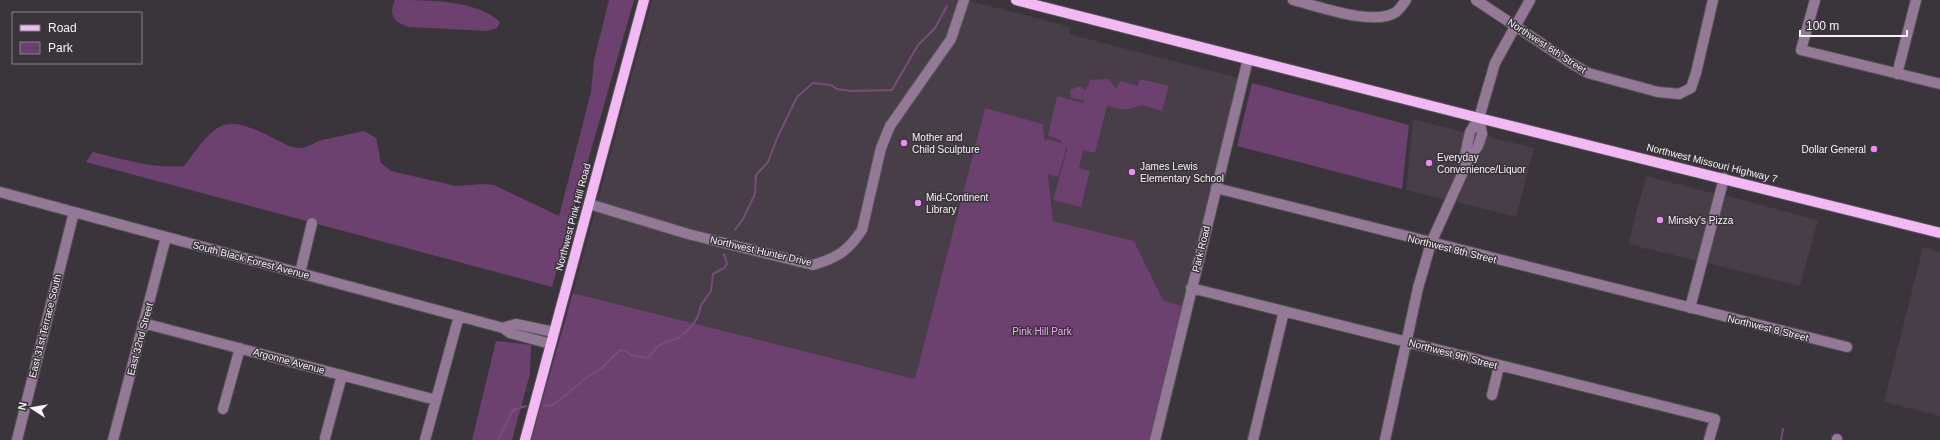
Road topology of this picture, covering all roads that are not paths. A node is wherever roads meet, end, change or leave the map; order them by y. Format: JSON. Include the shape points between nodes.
{"nodes":[{"id":1,"x":644,"y":0,"type":"edge"},
{"id":2,"x":964,"y":0,"type":"edge"},
{"id":3,"x":1016,"y":0,"type":"edge"},
{"id":4,"x":1293,"y":0,"type":"edge"},
{"id":5,"x":1406,"y":0,"type":"edge"},
{"id":6,"x":1476,"y":0,"type":"edge"},
{"id":7,"x":1530,"y":0,"type":"edge"},
{"id":8,"x":1712,"y":0,"type":"edge"},
{"id":9,"x":1814,"y":0,"type":"edge"},
{"id":10,"x":1916,"y":0,"type":"edge"},
{"id":11,"x":1515,"y":25,"type":"junction"},
{"id":12,"x":1248,"y":59,"type":"junction"},
{"id":13,"x":1897,"y":74,"type":"junction"},
{"id":14,"x":1940,"y":84,"type":"edge"},
{"id":15,"x":1479,"y":118,"type":"junction"},
{"id":16,"x":1724,"y":178,"type":"junction"},
{"id":17,"x":1216,"y":188,"type":"junction"},
{"id":18,"x":0,"y":192,"type":"edge"},
{"id":19,"x":589,"y":204,"type":"junction"},
{"id":20,"x":74,"y":212,"type":"junction"},
{"id":21,"x":312,"y":223,"type":"dead end"},
{"id":22,"x":1940,"y":233,"type":"edge"},
{"id":23,"x":166,"y":237,"type":"junction"},
{"id":24,"x":1431,"y":243,"type":"junction"},
{"id":25,"x":300,"y":273,"type":"junction"},
{"id":26,"x":1191,"y":288,"type":"junction"},
{"id":27,"x":1690,"y":308,"type":"junction"},
{"id":28,"x":1284,"y":311,"type":"junction"},
{"id":29,"x":459,"y":316,"type":"junction"},
{"id":30,"x":144,"y":323,"type":"junction"},
{"id":31,"x":503,"y":328,"type":"junction"},
{"id":32,"x":554,"y":332,"type":"junction"},
{"id":33,"x":1406,"y":342,"type":"junction"},
{"id":34,"x":551,"y":344,"type":"junction"},
{"id":35,"x":1847,"y":347,"type":"dead end"},
{"id":36,"x":240,"y":348,"type":"junction"},
{"id":37,"x":1499,"y":366,"type":"junction"},
{"id":38,"x":342,"y":375,"type":"junction"},
{"id":39,"x":1492,"y":395,"type":"dead end"},
{"id":40,"x":436,"y":400,"type":"junction"},
{"id":41,"x":223,"y":409,"type":"dead end"},
{"id":42,"x":325,"y":438,"type":"dead end"},
{"id":43,"x":17,"y":440,"type":"edge"},
{"id":44,"x":113,"y":440,"type":"edge"},
{"id":45,"x":425,"y":440,"type":"edge"},
{"id":46,"x":525,"y":440,"type":"edge"},
{"id":47,"x":1155,"y":440,"type":"edge"},
{"id":48,"x":1253,"y":440,"type":"edge"},
{"id":49,"x":1385,"y":440,"type":"edge"},
{"id":50,"x":1710,"y":440,"type":"edge"}],
"edges":[{"from":1,"to":19,"type":"main road","name":"Northwest Pink Hill Road"},
{"from":2,"to":19,"type":"street","name":"Northwest Hunter Drive","via":[[951,39],[890,126],[881,148],[862,230],[854,242],[836,256],[813,264],[688,234]]},
{"from":3,"to":12,"type":"main road","name":"Northwest Missouri Highway 7"},
{"from":4,"to":5,"type":"street","via":[[1365,18],[1380,18],[1396,12]]},
{"from":6,"to":11,"type":"street","name":"Northwest 6th Street"},
{"from":7,"to":11,"type":"street"},
{"from":8,"to":11,"type":"street","name":"Northwest 6th Street","via":[[1691,88],[1679,94],[1658,92],[1588,72]]},
{"from":9,"to":13,"type":"street","via":[[1801,50]]},
{"from":10,"to":13,"type":"street"},
{"from":11,"to":15,"type":"street","via":[[1496,63]]},
{"from":12,"to":15,"type":"main road","name":"Northwest Missouri Highway 7"},
{"from":12,"to":17,"type":"street","name":"Park Road"},
{"from":13,"to":14,"type":"street"},
{"from":15,"to":16,"type":"main road","name":"Northwest Missouri Highway 7"},
{"from":15,"to":24,"type":"street","via":[[1482,134],[1478,146],[1468,161]]},
{"from":16,"to":22,"type":"main road","name":"Northwest Missouri Highway 7"},
{"from":16,"to":27,"type":"street"},
{"from":17,"to":24,"type":"street","name":"Northwest 8th Street"},
{"from":17,"to":26,"type":"street","name":"Park Road"},
{"from":18,"to":20,"type":"street","name":"South Black Forest Avenue"},
{"from":19,"to":32,"type":"main road","name":"Northwest Pink Hill Road"},
{"from":20,"to":23,"type":"street","name":"South Black Forest Avenue"},
{"from":20,"to":43,"type":"street","name":"East 31st Terrace South"},
{"from":21,"to":25,"type":"street"},
{"from":23,"to":25,"type":"street","name":"South Black Forest Avenue"},
{"from":23,"to":30,"type":"street","name":"East 32nd Street"},
{"from":24,"to":27,"type":"street","name":"Northwest 8th Street"},
{"from":24,"to":33,"type":"street"},
{"from":25,"to":29,"type":"street","name":"South Black Forest Avenue"},
{"from":26,"to":28,"type":"street","name":"Northwest 9th Street"},
{"from":26,"to":47,"type":"street","name":"Park Road"},
{"from":27,"to":35,"type":"street","name":"Northwest 8 Street"},
{"from":28,"to":33,"type":"street","name":"Northwest 9th Street"},
{"from":28,"to":48,"type":"street"},
{"from":29,"to":31,"type":"street","name":"South Black Forest Avenue"},
{"from":29,"to":40,"type":"street"},
{"from":30,"to":36,"type":"street","name":"Argonne Avenue"},
{"from":30,"to":44,"type":"street","name":"East 32nd Street"},
{"from":31,"to":32,"type":"street","name":"South Black Forest Avenue","via":[[516,324]]},
{"from":31,"to":34,"type":"street","name":"South Black Forest Avenue","via":[[510,333]]},
{"from":32,"to":34,"type":"main road","name":"Northwest Pink Hill Road"},
{"from":33,"to":37,"type":"street","name":"Northwest 9th Street"},
{"from":33,"to":49,"type":"street"},
{"from":34,"to":46,"type":"main road","name":"Northwest Pink Hill Road"},
{"from":36,"to":38,"type":"street","name":"Argonne Avenue"},
{"from":36,"to":41,"type":"street"},
{"from":37,"to":39,"type":"street"},
{"from":37,"to":50,"type":"street","name":"Northwest 9th Street","via":[[1715,419]]},
{"from":38,"to":40,"type":"street","name":"Argonne Avenue"},
{"from":38,"to":42,"type":"street"},
{"from":40,"to":45,"type":"street"}]}
